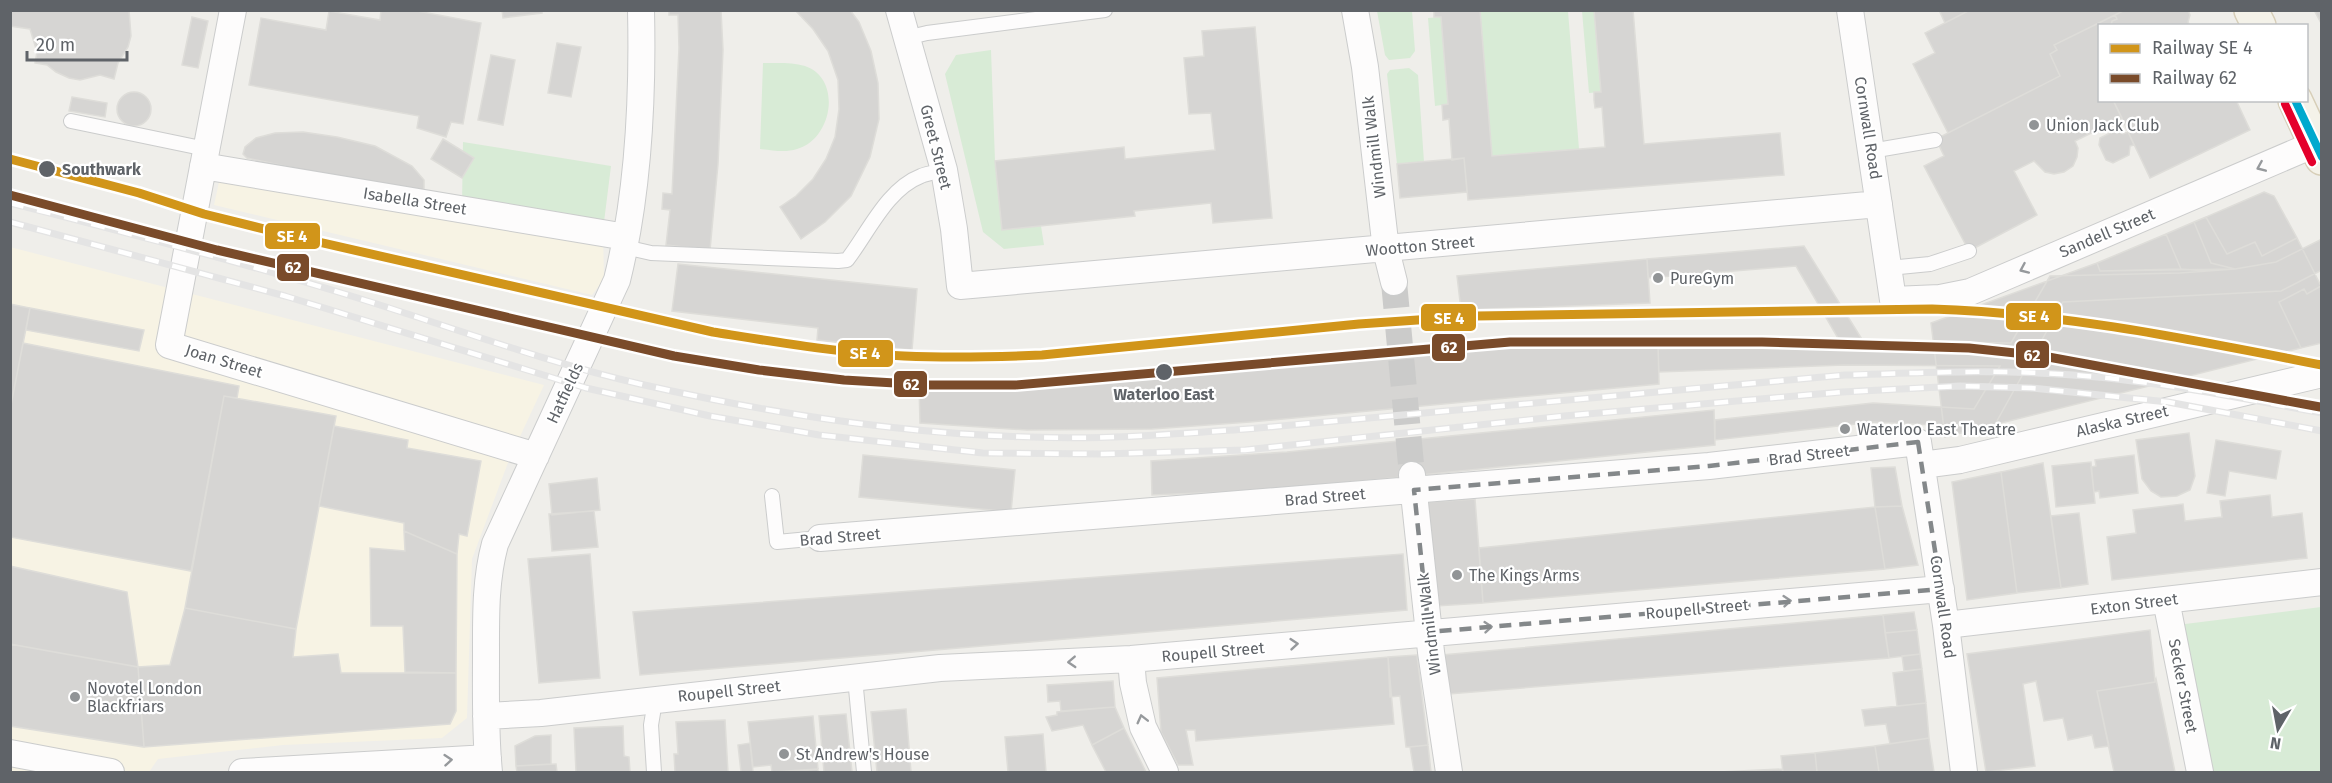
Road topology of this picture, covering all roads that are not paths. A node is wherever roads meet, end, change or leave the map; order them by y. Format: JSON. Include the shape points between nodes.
{"nodes":[{"id":1,"x":233,"y":10,"type":"edge"},
{"id":2,"x":641,"y":10,"type":"edge"},
{"id":3,"x":899,"y":10,"type":"edge"},
{"id":4,"x":1105,"y":10,"type":"edge"},
{"id":5,"x":1355,"y":10,"type":"edge"},
{"id":6,"x":1850,"y":10,"type":"edge"},
{"id":7,"x":2251,"y":10,"type":"edge"},
{"id":8,"x":2258,"y":24,"type":"edge"},
{"id":9,"x":906,"y":38,"type":"junction"},
{"id":10,"x":2296,"y":102,"type":"edge"},
{"id":11,"x":71,"y":121,"type":"dead end"},
{"id":12,"x":1935,"y":140,"type":"dead end"},
{"id":13,"x":1871,"y":151,"type":"junction"},
{"id":14,"x":2318,"y":151,"type":"edge"},
{"id":15,"x":205,"y":158,"type":"junction"},
{"id":16,"x":944,"y":170,"type":"junction"},
{"id":17,"x":1879,"y":204,"type":"junction"},
{"id":18,"x":626,"y":242,"type":"junction"},
{"id":19,"x":1386,"y":249,"type":"junction"},
{"id":20,"x":1969,"y":251,"type":"dead end"},
{"id":21,"x":1888,"y":268,"type":"junction"},
{"id":22,"x":1394,"y":282,"type":"tunnel mouth"},
{"id":23,"x":960,"y":286,"type":"joint"},
{"id":24,"x":1895,"y":309,"type":"joint"},
{"id":25,"x":2322,"y":374,"type":"edge"},
{"id":26,"x":1920,"y":454,"type":"junction"},
{"id":27,"x":536,"y":456,"type":"junction"},
{"id":28,"x":1413,"y":482,"type":"junction"},
{"id":29,"x":772,"y":496,"type":"dead end"},
{"id":30,"x":820,"y":538,"type":"joint"},
{"id":31,"x":2322,"y":582,"type":"edge"},
{"id":32,"x":1941,"y":589,"type":"junction"},
{"id":33,"x":2166,"y":600,"type":"junction"},
{"id":34,"x":1946,"y":626,"type":"junction"},
{"id":35,"x":1429,"y":632,"type":"junction"},
{"id":36,"x":1131,"y":659,"type":"junction"},
{"id":37,"x":855,"y":678,"type":"junction"},
{"id":38,"x":649,"y":700,"type":"junction"},
{"id":39,"x":486,"y":716,"type":"junction"},
{"id":40,"x":10,"y":753,"type":"edge"},
{"id":41,"x":488,"y":765,"type":"edge"},
{"id":42,"x":111,"y":772,"type":"edge"},
{"id":43,"x":242,"y":772,"type":"edge"},
{"id":44,"x":654,"y":772,"type":"edge"},
{"id":45,"x":864,"y":772,"type":"edge"},
{"id":46,"x":1165,"y":772,"type":"edge"},
{"id":47,"x":1449,"y":772,"type":"edge"},
{"id":48,"x":1964,"y":772,"type":"edge"},
{"id":49,"x":2200,"y":772,"type":"edge"}],
"edges":[{"from":1,"to":15,"type":"street","name":"Joan Street"},
{"from":2,"to":18,"type":"street","name":"Hatfields","via":[[635,163]]},
{"from":3,"to":9,"type":"street","name":"Greet Street"},
{"from":4,"to":9,"type":"lane"},
{"from":5,"to":19,"type":"street","name":"Windmill Walk"},
{"from":6,"to":13,"type":"street","name":"Cornwall Road"},
{"from":7,"to":8,"type":"main road"},
{"from":9,"to":16,"type":"street","name":"Greet Street"},
{"from":10,"to":14,"type":"main road"},
{"from":11,"to":15,"type":"lane"},
{"from":12,"to":13,"type":"lane"},
{"from":13,"to":17,"type":"street","name":"Cornwall Road"},
{"from":14,"to":24,"type":"street","name":"Sandell Street","one_way":true,"via":[[1970,292]]},
{"from":15,"to":18,"type":"street","name":"Isabella Street"},
{"from":15,"to":27,"type":"street","name":"Joan Street","via":[[169,345]]},
{"from":16,"to":18,"type":"lane","via":[[921,176],[902,188],[875,217],[847,260],[651,254]]},
{"from":16,"to":23,"type":"street","name":"Greet Street"},
{"from":17,"to":19,"type":"street","name":"Wootton Street"},
{"from":17,"to":21,"type":"street","name":"Cornwall Road"},
{"from":18,"to":27,"type":"street","name":"Hatfields","via":[[617,280]]},
{"from":19,"to":22,"type":"street","name":"Windmill Walk"},
{"from":19,"to":23,"type":"street","name":"Wootton Street"},
{"from":20,"to":21,"type":"lane","via":[[1930,264]]},
{"from":21,"to":24,"type":"street","name":"Cornwall Road"},
{"from":25,"to":26,"type":"street","name":"Alaska Street","via":[[1960,460]]},
{"from":26,"to":28,"type":"street","name":"Brad Street"},
{"from":26,"to":32,"type":"street","name":"Cornwall Road"},
{"from":27,"to":39,"type":"street","name":"Hatfields","via":[[489,563]]},
{"from":28,"to":30,"type":"street","name":"Brad Street","via":[[978,517]]},
{"from":28,"to":35,"type":"street","name":"Windmill Walk"},
{"from":29,"to":30,"type":"lane","name":"Brad Street","via":[[777,542]]},
{"from":31,"to":33,"type":"street","name":"Exton Street"},
{"from":32,"to":34,"type":"street","name":"Cornwall Road"},
{"from":35,"to":32,"type":"street","name":"Roupell Street","one_way":true},
{"from":33,"to":34,"type":"street","name":"Exton Street"},
{"from":33,"to":49,"type":"street","name":"Secker Street"},
{"from":34,"to":48,"type":"street","name":"Cornwall Road"},
{"from":36,"to":35,"type":"street","name":"Roupell Street","one_way":true},
{"from":35,"to":47,"type":"street","name":"Windmill Walk"},
{"from":36,"to":37,"type":"street","name":"Roupell Street","one_way":true,"via":[[940,668]]},
{"from":46,"to":36,"type":"street","one_way":true,"via":[[1143,728]]},
{"from":37,"to":38,"type":"street","name":"Roupell Street"},
{"from":37,"to":45,"type":"lane"},
{"from":38,"to":39,"type":"street","name":"Roupell Street"},
{"from":38,"to":44,"type":"lane","via":[[653,713]]},
{"from":39,"to":41,"type":"street","name":"Hatfields"},
{"from":40,"to":42,"type":"street"},
{"from":43,"to":41,"type":"street","one_way":true}]}
